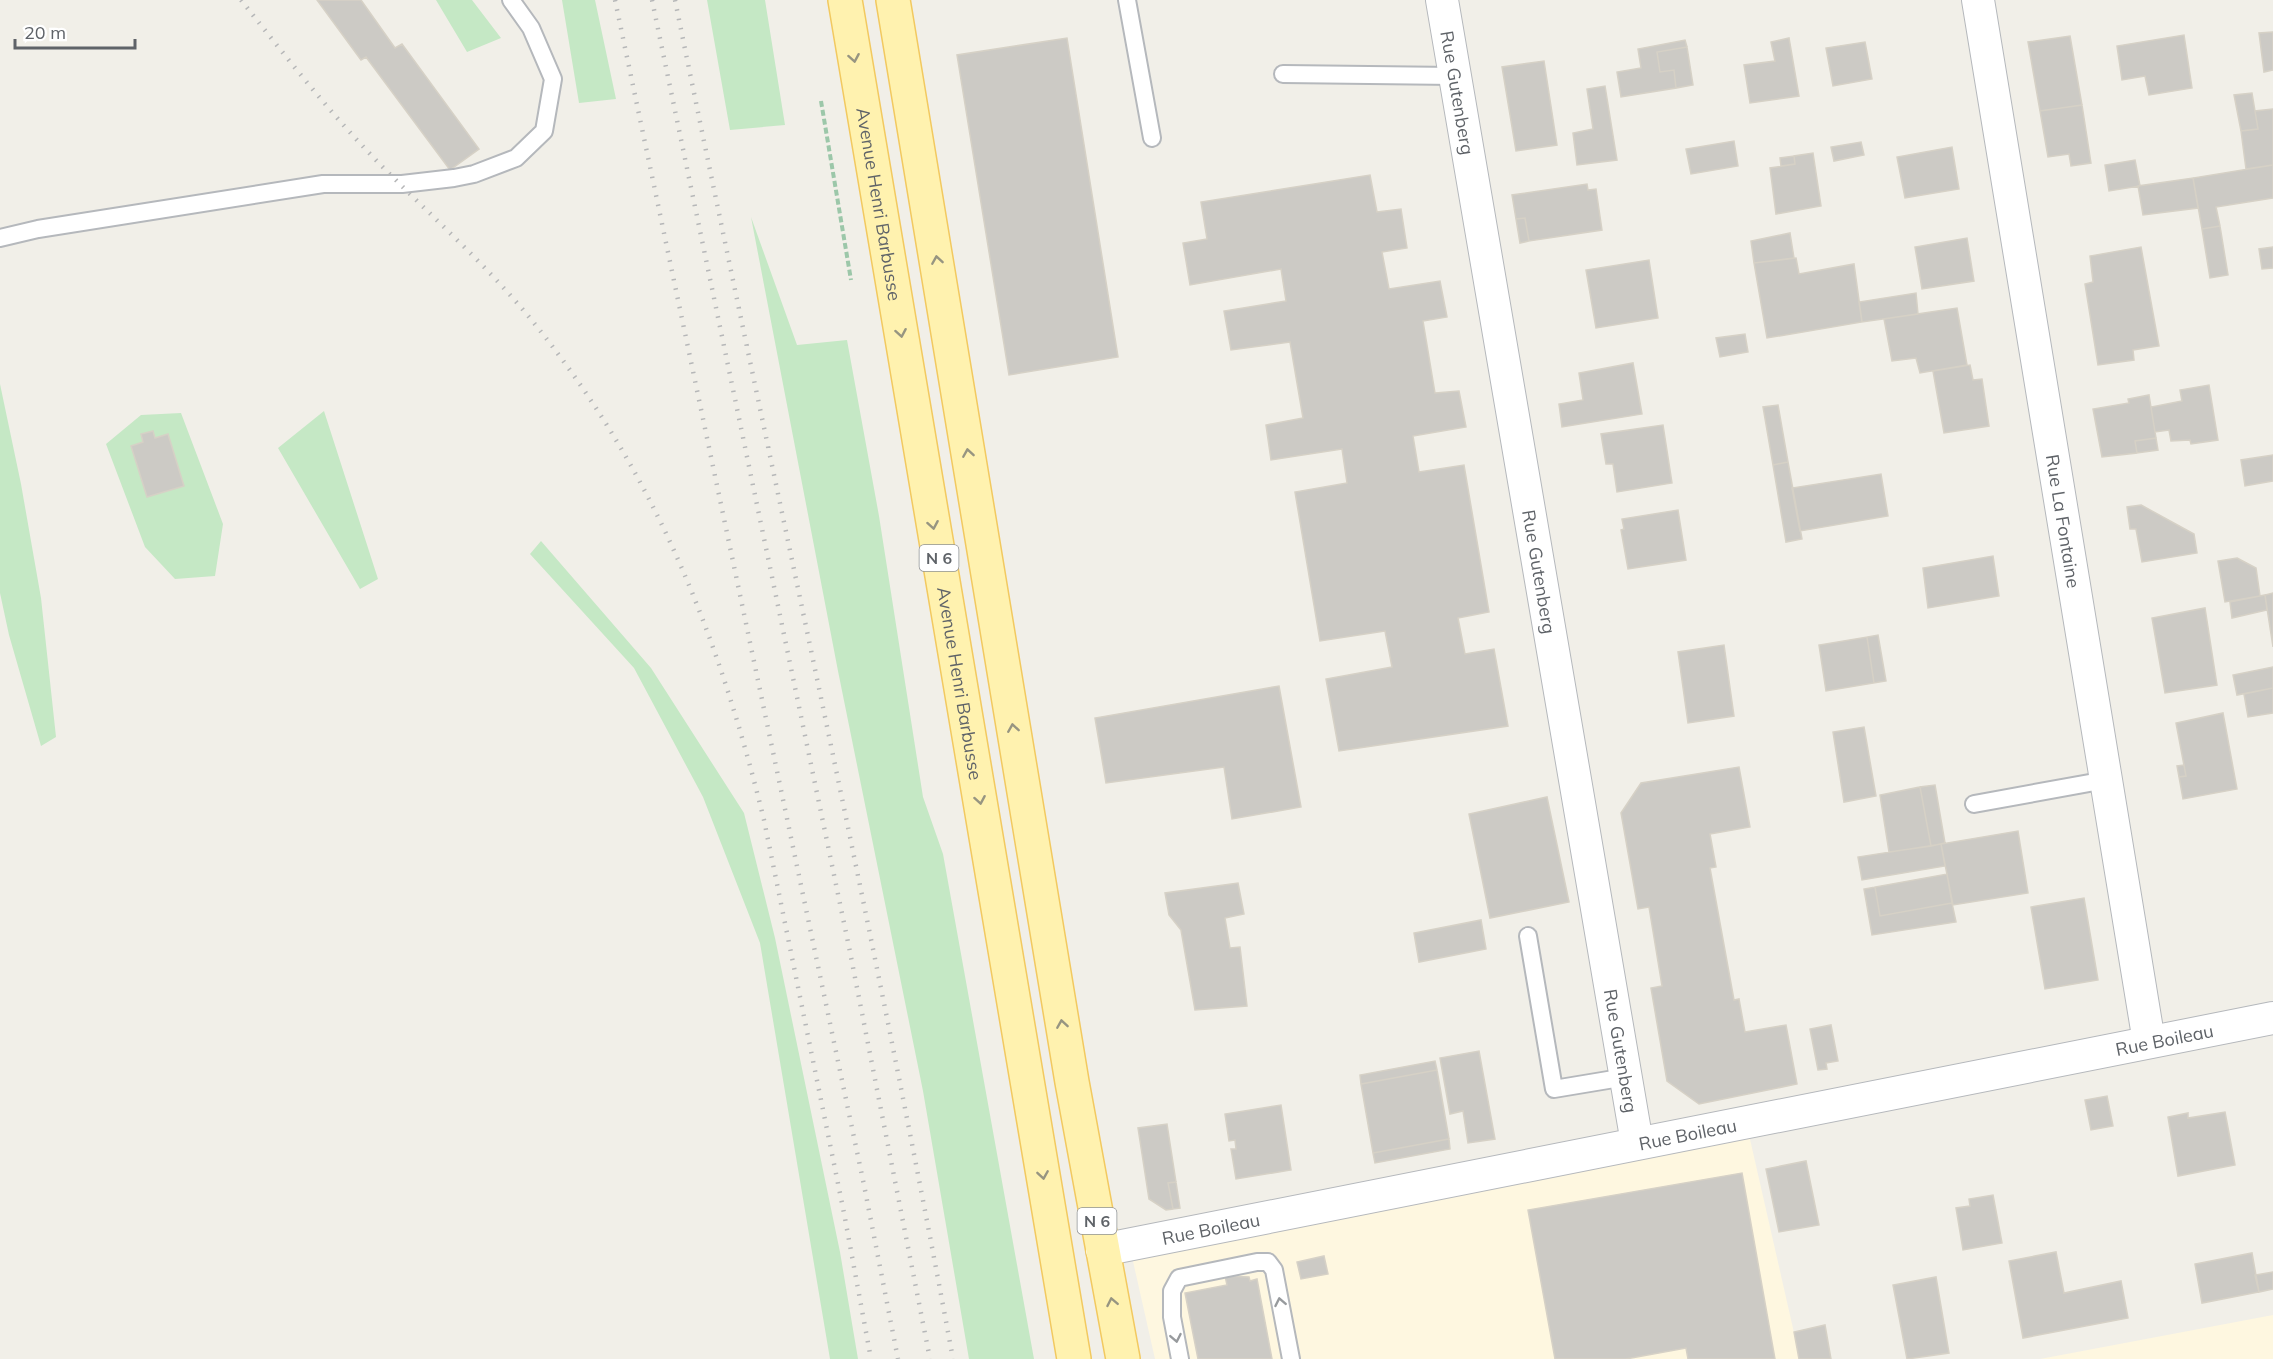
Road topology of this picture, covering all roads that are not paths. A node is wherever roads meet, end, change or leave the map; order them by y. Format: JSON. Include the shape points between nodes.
{"nodes":[{"id":1,"x":511,"y":0,"type":"edge"},
{"id":2,"x":845,"y":0,"type":"edge"},
{"id":3,"x":893,"y":0,"type":"edge"},
{"id":4,"x":1127,"y":0,"type":"edge"},
{"id":5,"x":1442,"y":0,"type":"edge"},
{"id":6,"x":1978,"y":0,"type":"edge"},
{"id":7,"x":1283,"y":74,"type":"dead end"},
{"id":8,"x":1455,"y":76,"type":"junction"},
{"id":9,"x":1152,"y":138,"type":"dead end"},
{"id":10,"x":0,"y":238,"type":"edge"},
{"id":11,"x":2106,"y":780,"type":"junction"},
{"id":12,"x":1974,"y":804,"type":"dead end"},
{"id":13,"x":1528,"y":936,"type":"dead end"},
{"id":14,"x":2273,"y":1018,"type":"edge"},
{"id":15,"x":2149,"y":1042,"type":"junction"},
{"id":16,"x":1626,"y":1077,"type":"junction"},
{"id":17,"x":1637,"y":1143,"type":"junction"},
{"id":18,"x":1102,"y":1250,"type":"junction"},
{"id":19,"x":1074,"y":1359,"type":"edge"},
{"id":20,"x":1123,"y":1359,"type":"edge"},
{"id":21,"x":1180,"y":1359,"type":"edge"},
{"id":22,"x":1291,"y":1359,"type":"edge"}],
"edges":[{"from":1,"to":10,"type":"lane","via":[[531,28],[553,79],[544,131],[516,158],[454,178],[402,184],[323,184],[83,221]]},
{"from":2,"to":19,"type":"main road","name":"Avenue Henri Barbusse","number":"N 6","one_way":true},
{"from":18,"to":3,"type":"main road","number":"N 6","one_way":true},
{"from":4,"to":9,"type":"lane"},
{"from":5,"to":8,"type":"street","name":"Rue Gutenberg"},
{"from":6,"to":11,"type":"street","name":"Rue La Fontaine"},
{"from":7,"to":8,"type":"lane"},
{"from":8,"to":16,"type":"street","name":"Rue Gutenberg"},
{"from":11,"to":12,"type":"lane"},
{"from":11,"to":15,"type":"street","name":"Rue La Fontaine"},
{"from":13,"to":16,"type":"lane","via":[[1554,1089]]},
{"from":14,"to":15,"type":"street","name":"Rue Boileau"},
{"from":15,"to":17,"type":"street","name":"Rue Boileau"},
{"from":16,"to":17,"type":"street","name":"Rue Gutenberg"},
{"from":17,"to":18,"type":"street","name":"Rue Boileau"},
{"from":20,"to":18,"type":"main road","number":"N 6","one_way":true},
{"from":22,"to":21,"type":"lane","one_way":true,"via":[[1274,1269],[1268,1262],[1179,1278],[1172,1291],[1172,1317]]}]}
